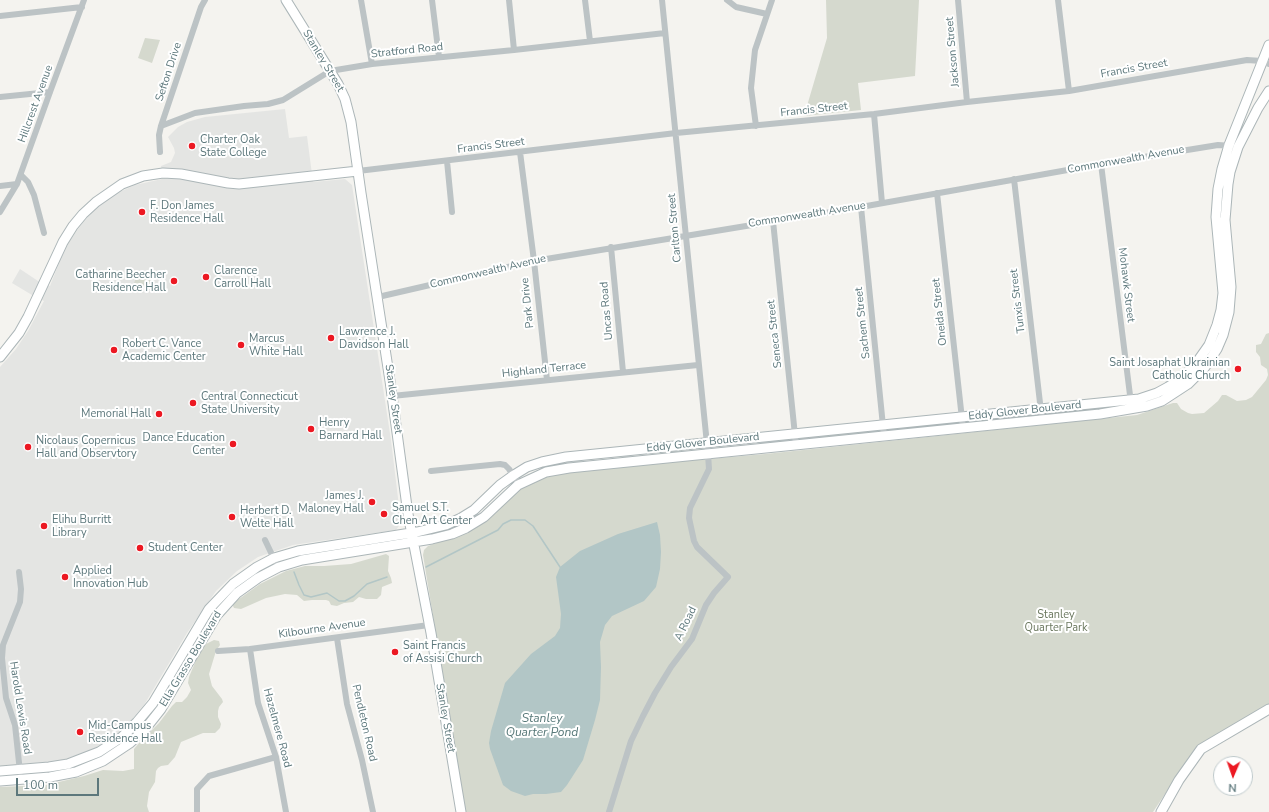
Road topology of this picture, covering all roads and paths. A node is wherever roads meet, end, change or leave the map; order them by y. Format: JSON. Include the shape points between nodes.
{"nodes":[{"id":1,"x":84,"y":0,"type":"edge"},
{"id":2,"x":205,"y":0,"type":"edge"},
{"id":3,"x":286,"y":0,"type":"edge"},
{"id":4,"x":360,"y":0,"type":"edge"},
{"id":5,"x":432,"y":0,"type":"edge"},
{"id":6,"x":509,"y":0,"type":"edge"},
{"id":7,"x":585,"y":0,"type":"edge"},
{"id":8,"x":662,"y":0,"type":"edge"},
{"id":9,"x":727,"y":0,"type":"edge"},
{"id":10,"x":772,"y":0,"type":"edge"},
{"id":11,"x":960,"y":0,"type":"edge"},
{"id":12,"x":1058,"y":0,"type":"edge"},
{"id":13,"x":82,"y":7,"type":"junction"},
{"id":14,"x":767,"y":14,"type":"junction"},
{"id":15,"x":0,"y":16,"type":"edge"},
{"id":16,"x":665,"y":33,"type":"junction"},
{"id":17,"x":590,"y":41,"type":"junction"},
{"id":18,"x":1269,"y":45,"type":"edge"},
{"id":19,"x":514,"y":50,"type":"junction"},
{"id":20,"x":439,"y":57,"type":"junction"},
{"id":21,"x":1266,"y":63,"type":"edge"},
{"id":22,"x":372,"y":64,"type":"junction"},
{"id":23,"x":330,"y":71,"type":"junction"},
{"id":24,"x":1069,"y":91,"type":"junction"},
{"id":25,"x":1269,"y":91,"type":"edge"},
{"id":26,"x":50,"y":92,"type":"junction"},
{"id":27,"x":0,"y":97,"type":"edge"},
{"id":28,"x":967,"y":102,"type":"junction"},
{"id":29,"x":874,"y":114,"type":"junction"},
{"id":30,"x":161,"y":126,"type":"junction"},
{"id":31,"x":756,"y":126,"type":"junction"},
{"id":32,"x":676,"y":133,"type":"junction"},
{"id":33,"x":1234,"y":146,"type":"junction"},
{"id":34,"x":160,"y":152,"type":"dead end"},
{"id":35,"x":520,"y":152,"type":"junction"},
{"id":36,"x":447,"y":161,"type":"junction"},
{"id":37,"x":1100,"y":164,"type":"junction"},
{"id":38,"x":358,"y":171,"type":"junction"},
{"id":39,"x":21,"y":175,"type":"junction"},
{"id":40,"x":1014,"y":179,"type":"junction"},
{"id":41,"x":17,"y":184,"type":"junction"},
{"id":42,"x":0,"y":186,"type":"edge"},
{"id":43,"x":937,"y":193,"type":"junction"},
{"id":44,"x":882,"y":203,"type":"junction"},
{"id":45,"x":861,"y":207,"type":"junction"},
{"id":46,"x":0,"y":212,"type":"edge"},
{"id":47,"x":452,"y":212,"type":"dead end"},
{"id":48,"x":773,"y":221,"type":"junction"},
{"id":49,"x":44,"y":233,"type":"dead end"},
{"id":50,"x":686,"y":235,"type":"junction"},
{"id":51,"x":611,"y":248,"type":"junction"},
{"id":52,"x":534,"y":261,"type":"junction"},
{"id":53,"x":378,"y":297,"type":"junction"},
{"id":54,"x":0,"y":357,"type":"edge"},
{"id":55,"x":698,"y":365,"type":"junction"},
{"id":56,"x":623,"y":372,"type":"junction"},
{"id":57,"x":547,"y":380,"type":"junction"},
{"id":58,"x":392,"y":396,"type":"junction"},
{"id":59,"x":1131,"y":404,"type":"junction"},
{"id":60,"x":1040,"y":409,"type":"junction"},
{"id":61,"x":962,"y":417,"type":"junction"},
{"id":62,"x":1042,"y":420,"type":"junction"},
{"id":63,"x":883,"y":425,"type":"junction"},
{"id":64,"x":963,"y":428,"type":"junction"},
{"id":65,"x":795,"y":434,"type":"junction"},
{"id":66,"x":884,"y":436,"type":"junction"},
{"id":67,"x":707,"y":443,"type":"junction"},
{"id":68,"x":796,"y":445,"type":"junction"},
{"id":69,"x":608,"y":453,"type":"junction"},
{"id":70,"x":708,"y":454,"type":"junction"},
{"id":71,"x":609,"y":464,"type":"junction"},
{"id":72,"x":431,"y":471,"type":"dead end"},
{"id":73,"x":513,"y":475,"type":"junction"},
{"id":74,"x":519,"y":484,"type":"junction"},
{"id":75,"x":411,"y":532,"type":"junction"},
{"id":76,"x":265,"y":540,"type":"dead end"},
{"id":77,"x":413,"y":542,"type":"junction"},
{"id":78,"x":274,"y":559,"type":"junction"},
{"id":79,"x":278,"y":568,"type":"junction"},
{"id":80,"x":19,"y":572,"type":"dead end"},
{"id":81,"x":429,"y":625,"type":"junction"},
{"id":82,"x":338,"y":638,"type":"junction"},
{"id":83,"x":186,"y":646,"type":"junction"},
{"id":84,"x":250,"y":649,"type":"junction"},
{"id":85,"x":195,"y":651,"type":"junction"},
{"id":86,"x":218,"y":651,"type":"dead end"},
{"id":87,"x":1269,"y":709,"type":"edge"},
{"id":88,"x":276,"y":757,"type":"junction"},
{"id":89,"x":20,"y":769,"type":"junction"},
{"id":90,"x":0,"y":771,"type":"edge"},
{"id":91,"x":20,"y":780,"type":"junction"},
{"id":92,"x":0,"y":781,"type":"edge"},
{"id":93,"x":197,"y":812,"type":"edge"},
{"id":94,"x":286,"y":812,"type":"edge"},
{"id":95,"x":373,"y":812,"type":"edge"},
{"id":96,"x":461,"y":812,"type":"edge"},
{"id":97,"x":608,"y":812,"type":"edge"},
{"id":98,"x":1161,"y":812,"type":"edge"}],
"edges":[{"from":1,"to":13,"type":"street","name":"Hillcrest Avenue"},
{"from":2,"to":30,"type":"street","name":"Sefton Drive"},
{"from":3,"to":23,"type":"street","name":"Stanley Street"},
{"from":4,"to":22,"type":"street"},
{"from":5,"to":20,"type":"street"},
{"from":6,"to":19,"type":"street"},
{"from":7,"to":17,"type":"street"},
{"from":8,"to":16,"type":"street","name":"Carlton Street"},
{"from":9,"to":14,"type":"street","via":[[736,7]]},
{"from":10,"to":14,"type":"street"},
{"from":11,"to":28,"type":"street","name":"Jackson Street"},
{"from":12,"to":24,"type":"street"},
{"from":13,"to":15,"type":"street"},
{"from":13,"to":26,"type":"street","name":"Hillcrest Avenue"},
{"from":14,"to":31,"type":"street","via":[[755,50],[751,88]]},
{"from":16,"to":17,"type":"street","name":"Stratford Road"},
{"from":16,"to":32,"type":"street","name":"Carlton Street"},
{"from":17,"to":19,"type":"street","name":"Stratford Road"},
{"from":18,"to":21,"type":"street","name":"Eddy Glover Boulevard"},
{"from":19,"to":20,"type":"street","name":"Stratford Road"},
{"from":20,"to":22,"type":"street","name":"Stratford Road"},
{"from":21,"to":24,"type":"street","name":"Francis Street","via":[[1247,60]]},
{"from":21,"to":33,"type":"street","name":"Eddy Glover Boulevard"},
{"from":22,"to":23,"type":"street","name":"Stratford Road"},
{"from":23,"to":30,"type":"street","name":"Stratford Road","via":[[283,100],[195,113]]},
{"from":23,"to":38,"type":"street","name":"Stanley Street","via":[[348,108]]},
{"from":24,"to":28,"type":"street","name":"Francis Street"},
{"from":25,"to":33,"type":"street","name":"Eddy Glover Boulevard"},
{"from":26,"to":27,"type":"street"},
{"from":26,"to":39,"type":"street","name":"Hillcrest Avenue"},
{"from":28,"to":29,"type":"street","name":"Francis Street"},
{"from":29,"to":31,"type":"street","name":"Francis Street"},
{"from":29,"to":44,"type":"street"},
{"from":30,"to":34,"type":"street","name":"Sefton Drive"},
{"from":31,"to":32,"type":"street","name":"Francis Street"},
{"from":32,"to":35,"type":"street","name":"Francis Street"},
{"from":32,"to":50,"type":"street","name":"Carlton Street"},
{"from":33,"to":37,"type":"street","name":"Commonwealth Avenue","via":[[1218,145]]},
{"from":33,"to":59,"type":"street","name":"Eddy Glover Boulevard","via":[[1222,169],[1218,189],[1216,217],[1222,237],[1222,299],[1213,347],[1176,383]]},
{"from":35,"to":36,"type":"street","name":"Francis Street"},
{"from":35,"to":52,"type":"street","name":"Park Drive"},
{"from":36,"to":38,"type":"street","name":"Francis Street"},
{"from":36,"to":47,"type":"street"},
{"from":37,"to":40,"type":"street","name":"Commonwealth Avenue"},
{"from":37,"to":59,"type":"street","name":"Mohawk Street"},
{"from":38,"to":53,"type":"street","name":"Stanley Street"},
{"from":38,"to":54,"type":"street","via":[[240,184],[163,173],[143,176],[122,184],[96,202],[73,226],[28,317]]},
{"from":39,"to":41,"type":"street","name":"Hillcrest Avenue"},
{"from":39,"to":49,"type":"street","via":[[28,182],[34,195]]},
{"from":40,"to":43,"type":"street","name":"Commonwealth Avenue"},
{"from":40,"to":60,"type":"street","name":"Tunxis Street"},
{"from":41,"to":42,"type":"street"},
{"from":41,"to":46,"type":"street","name":"Hillcrest Avenue"},
{"from":43,"to":44,"type":"street","name":"Commonwealth Avenue"},
{"from":43,"to":61,"type":"street","name":"Oneida Street"},
{"from":44,"to":45,"type":"street","name":"Commonwealth Avenue"},
{"from":45,"to":48,"type":"street","name":"Commonwealth Avenue"},
{"from":45,"to":63,"type":"street","name":"Sachem Street"},
{"from":48,"to":50,"type":"street","name":"Commonwealth Avenue"},
{"from":48,"to":65,"type":"street","name":"Seneca Street"},
{"from":50,"to":51,"type":"street","name":"Commonwealth Avenue"},
{"from":50,"to":55,"type":"street","name":"Carlton Street"},
{"from":51,"to":52,"type":"street","name":"Commonwealth Avenue"},
{"from":51,"to":56,"type":"street","name":"Uncas Road"},
{"from":52,"to":53,"type":"street","name":"Commonwealth Avenue"},
{"from":52,"to":57,"type":"street","name":"Park Drive"},
{"from":53,"to":58,"type":"street","name":"Stanley Street"},
{"from":55,"to":56,"type":"street","name":"Highland Terrace"},
{"from":55,"to":67,"type":"street","name":"Carlton Street"},
{"from":56,"to":57,"type":"street","name":"Highland Terrace"},
{"from":57,"to":58,"type":"street","name":"Highland Terrace"},
{"from":58,"to":75,"type":"street","name":"Stanley Street"},
{"from":59,"to":60,"type":"street","name":"Eddy Glover Boulevard"},
{"from":59,"to":62,"type":"street","name":"Eddy Glover Boulevard","via":[[1100,414]]},
{"from":60,"to":61,"type":"street","name":"Eddy Glover Boulevard"},
{"from":60,"to":62,"type":"street","name":"Tunxis Street"},
{"from":61,"to":63,"type":"street","name":"Eddy Glover Boulevard"},
{"from":61,"to":64,"type":"street","name":"Oneida Street"},
{"from":62,"to":64,"type":"street","name":"Eddy Glover Boulevard"},
{"from":63,"to":65,"type":"street","name":"Eddy Glover Boulevard"},
{"from":63,"to":66,"type":"street","name":"Sachem Street"},
{"from":64,"to":66,"type":"street","name":"Eddy Glover Boulevard"},
{"from":65,"to":67,"type":"street","name":"Eddy Glover Boulevard"},
{"from":65,"to":68,"type":"street","name":"Seneca Street"},
{"from":66,"to":68,"type":"street","name":"Eddy Glover Boulevard"},
{"from":67,"to":69,"type":"street","name":"Eddy Glover Boulevard"},
{"from":67,"to":70,"type":"street","name":"Carlton Street"},
{"from":68,"to":70,"type":"street","name":"Eddy Glover Boulevard"},
{"from":69,"to":71,"type":"street"},
{"from":69,"to":73,"type":"street","name":"Eddy Glover Boulevard","via":[[550,459]]},
{"from":70,"to":71,"type":"street","name":"Eddy Glover Boulevard"},
{"from":70,"to":97,"type":"street","name":"A Road","via":[[708,470],[688,518],[696,547],[728,576],[706,605],[692,639],[655,692],[631,741]]},
{"from":71,"to":74,"type":"street","name":"Eddy Glover Boulevard","via":[[552,470]]},
{"from":72,"to":73,"type":"street","via":[[500,464],[505,465]]},
{"from":73,"to":74,"type":"street"},
{"from":73,"to":75,"type":"street","name":"Eddy Glover Boulevard","via":[[464,517],[443,526]]},
{"from":74,"to":77,"type":"street","name":"Eddy Glover Boulevard","via":[[484,517],[466,528],[441,537]]},
{"from":75,"to":77,"type":"street","name":"Stanley Street"},
{"from":75,"to":78,"type":"street","name":"Ella Grasso Boulevard","via":[[305,549]]},
{"from":76,"to":78,"type":"street"},
{"from":77,"to":79,"type":"street","name":"Ella Grasso Boulevard","via":[[308,559]]},
{"from":77,"to":81,"type":"street","name":"Stanley Street"},
{"from":78,"to":79,"type":"street"},
{"from":78,"to":83,"type":"street","name":"Ella Grasso Boulevard","via":[[248,572],[224,592],[207,612]]},
{"from":79,"to":85,"type":"street","name":"Ella Grasso Boulevard","via":[[258,578],[233,597],[216,617]]},
{"from":80,"to":89,"type":"street","name":"Harold Lewis Road","via":[[20,602],[3,645],[2,658],[6,698],[15,725]]},
{"from":81,"to":82,"type":"street","name":"Kilbourne Avenue"},
{"from":81,"to":96,"type":"street","name":"Stanley Street"},
{"from":82,"to":84,"type":"street","name":"Kilbourne Avenue"},
{"from":82,"to":95,"type":"street","name":"Pendleton Road","via":[[347,704]]},
{"from":83,"to":85,"type":"street"},
{"from":83,"to":89,"type":"street","name":"Ella Grasso Boulevard","via":[[148,710],[131,729],[114,742],[97,753],[71,763]]},
{"from":84,"to":86,"type":"street","name":"Kilbourne Avenue"},
{"from":84,"to":88,"type":"street","name":"Hazelmere Road","via":[[258,703]]},
{"from":85,"to":91,"type":"street","name":"Ella Grasso Boulevard","via":[[159,713],[125,747],[101,762],[76,772]]},
{"from":87,"to":98,"type":"street","via":[[1201,749]]},
{"from":88,"to":93,"type":"street","via":[[209,776],[198,789]]},
{"from":88,"to":94,"type":"street","name":"Hazelmere Road"},
{"from":89,"to":90,"type":"street","name":"Ella Grasso Boulevard"},
{"from":89,"to":91,"type":"street","name":"Harold Lewis Road"},
{"from":91,"to":92,"type":"street","name":"Ella Grasso Boulevard"}]}
